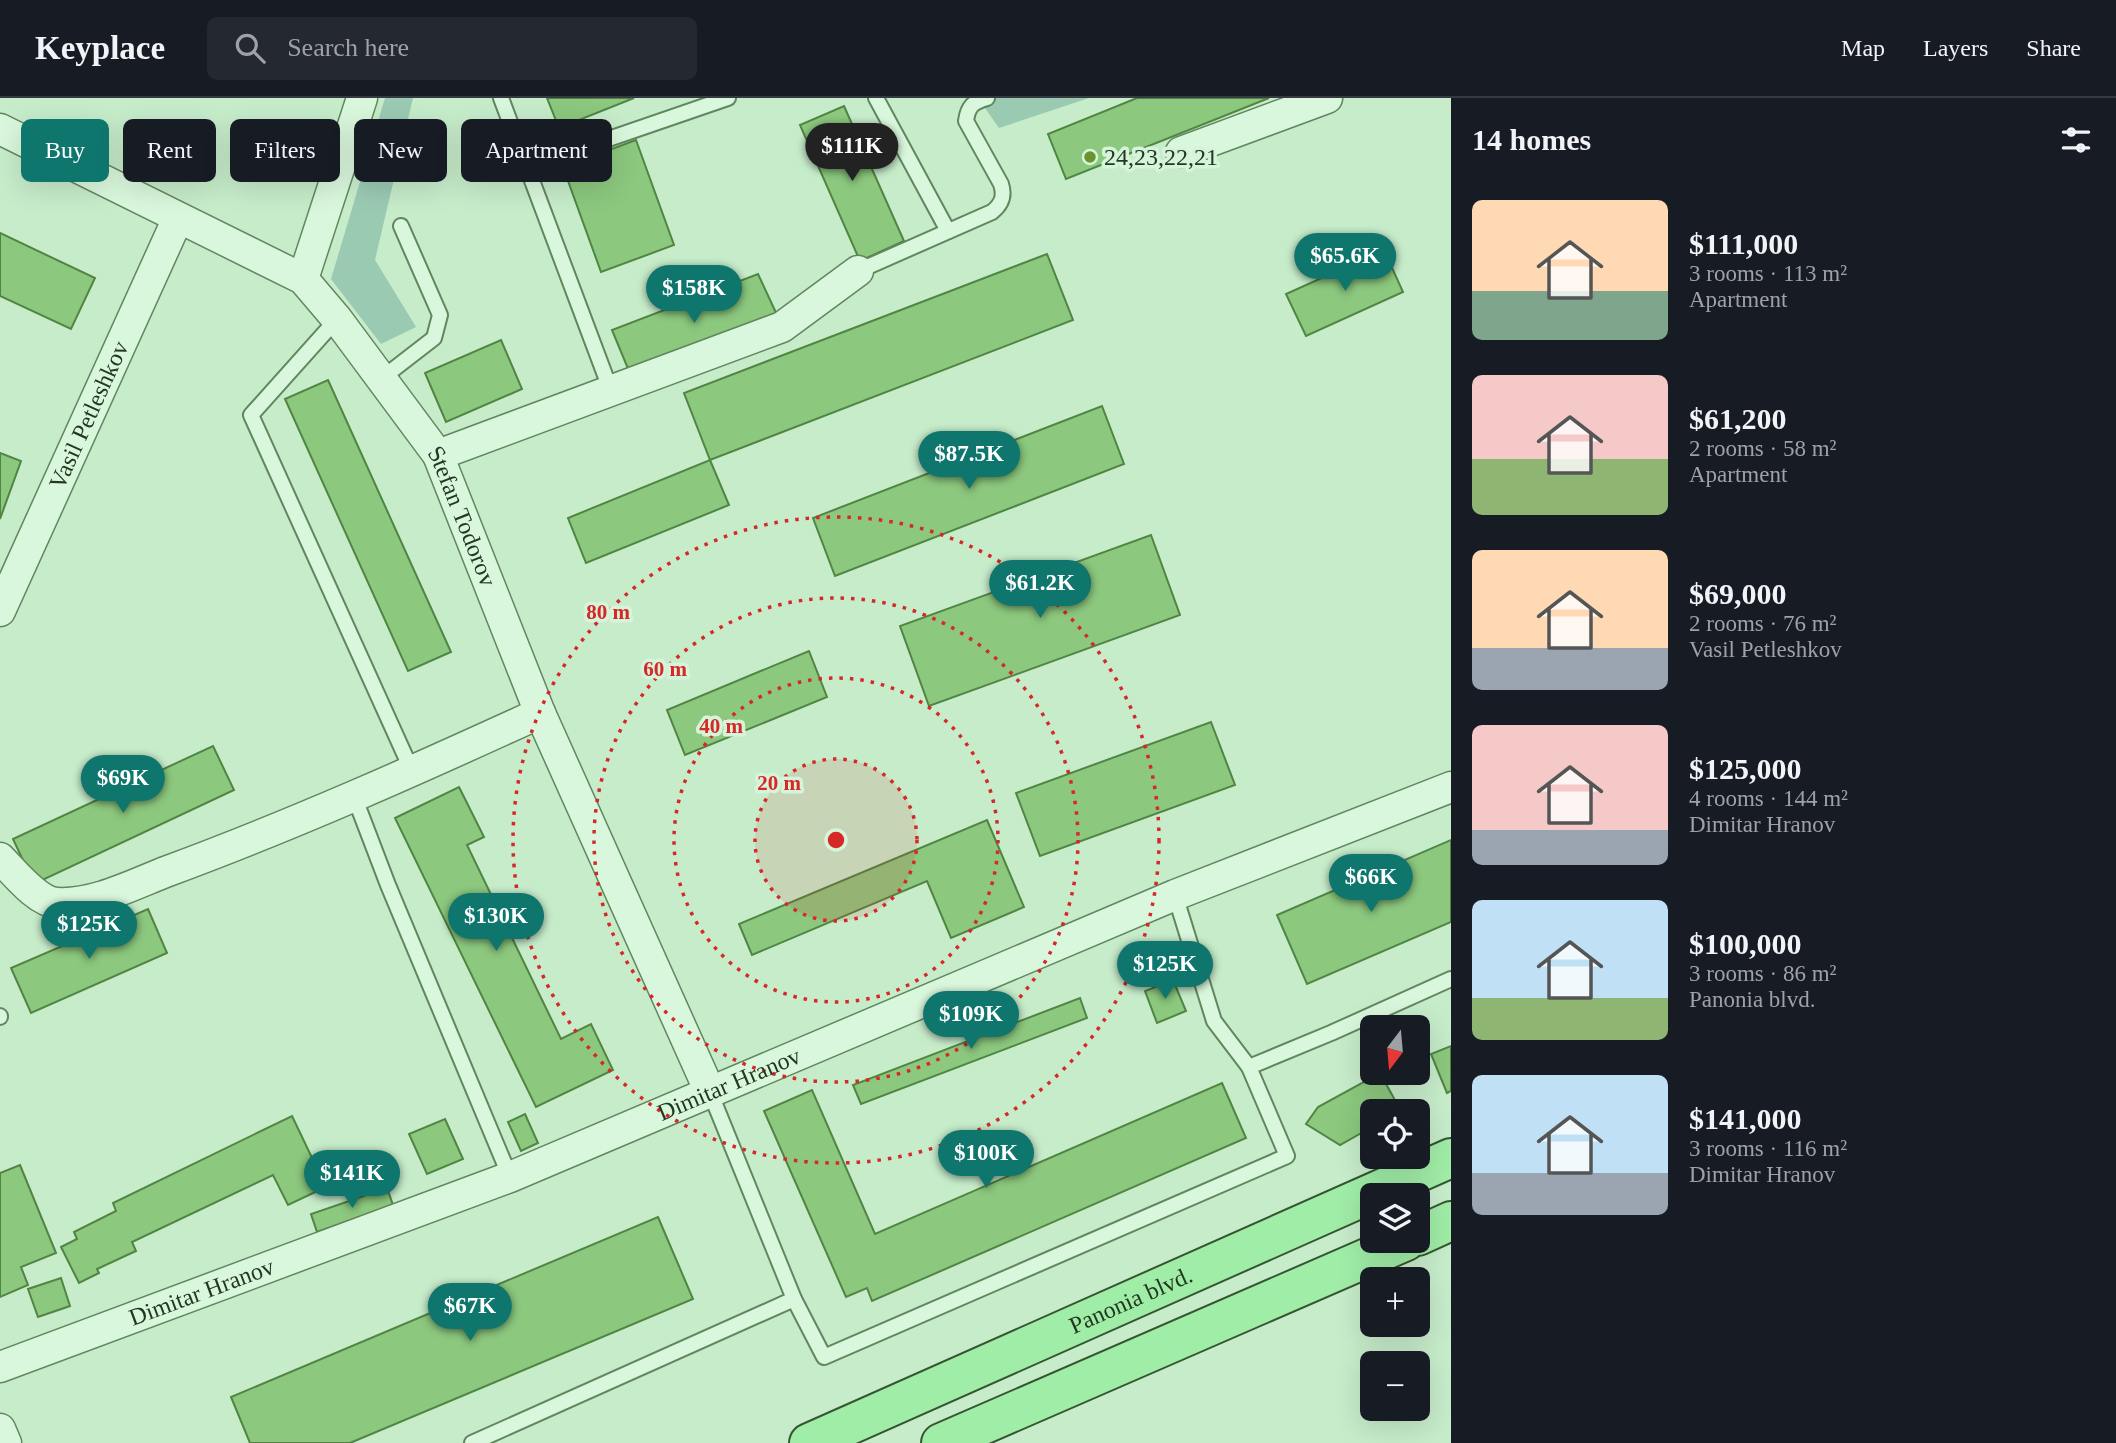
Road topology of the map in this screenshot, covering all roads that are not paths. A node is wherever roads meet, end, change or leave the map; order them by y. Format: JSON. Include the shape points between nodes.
{"nodes":[{"id":1,"x":362,"y":98,"type":"edge"},
{"id":2,"x":500,"y":98,"type":"edge"},
{"id":3,"x":728,"y":98,"type":"edge"},
{"id":4,"x":876,"y":98,"type":"edge"},
{"id":5,"x":986,"y":98,"type":"edge"},
{"id":6,"x":1327,"y":98,"type":"edge"},
{"id":7,"x":508,"y":119,"type":"edge"},
{"id":8,"x":0,"y":129,"type":"edge"},
{"id":9,"x":612,"y":138,"type":"edge"},
{"id":10,"x":1181,"y":152,"type":"dead end"},
{"id":11,"x":533,"y":182,"type":"edge"},
{"id":12,"x":178,"y":218,"type":"junction"},
{"id":13,"x":401,"y":226,"type":"dead end"},
{"id":14,"x":948,"y":231,"type":"junction"},
{"id":15,"x":858,"y":271,"type":"joint"},
{"id":16,"x":303,"y":279,"type":"junction"},
{"id":17,"x":337,"y":319,"type":"junction"},
{"id":18,"x":381,"y":379,"type":"junction"},
{"id":19,"x":611,"y":391,"type":"junction"},
{"id":20,"x":438,"y":455,"type":"junction"},
{"id":21,"x":0,"y":611,"type":"edge"},
{"id":22,"x":540,"y":713,"type":"junction"},
{"id":23,"x":412,"y":771,"type":"junction"},
{"id":24,"x":1451,"y":787,"type":"edge"},
{"id":25,"x":354,"y":796,"type":"junction"},
{"id":26,"x":0,"y":858,"type":"edge"},
{"id":27,"x":1175,"y":895,"type":"junction"},
{"id":28,"x":1451,"y":979,"type":"edge"},
{"id":29,"x":1250,"y":1067,"type":"junction"},
{"id":30,"x":710,"y":1092,"type":"junction"},
{"id":31,"x":1447,"y":1154,"type":"edge"},
{"id":32,"x":510,"y":1177,"type":"junction"},
{"id":33,"x":1451,"y":1221,"type":"edge"},
{"id":34,"x":1430,"y":1231,"type":"edge"},
{"id":35,"x":1378,"y":1253,"type":"edge"},
{"id":36,"x":794,"y":1299,"type":"junction"},
{"id":37,"x":0,"y":1367,"type":"edge"},
{"id":38,"x":0,"y":1429,"type":"edge"},
{"id":39,"x":6,"y":1443,"type":"edge"},
{"id":40,"x":472,"y":1443,"type":"edge"},
{"id":41,"x":808,"y":1443,"type":"edge"},
{"id":42,"x":941,"y":1443,"type":"edge"}],
"edges":[{"from":1,"to":16,"type":"street"},
{"from":2,"to":7,"type":"lane"},
{"from":3,"to":9,"type":"lane"},
{"from":4,"to":14,"type":"lane"},
{"from":5,"to":14,"type":"lane","via":[[974,102],[966,121],[1001,184],[1002,200],[992,212]]},
{"from":6,"to":10,"type":"street"},
{"from":8,"to":12,"type":"street","name":"Stefan Todorov"},
{"from":11,"to":19,"type":"lane"},
{"from":12,"to":16,"type":"street","name":"Stefan Todorov"},
{"from":12,"to":21,"type":"street","name":"Vasil Petleshkov"},
{"from":13,"to":18,"type":"lane","via":[[440,315],[434,338]]},
{"from":14,"to":15,"type":"lane"},
{"from":15,"to":19,"type":"street","via":[[782,327]]},
{"from":16,"to":17,"type":"street","name":"Stefan Todorov"},
{"from":17,"to":18,"type":"street","name":"Stefan Todorov"},
{"from":17,"to":23,"type":"lane","via":[[251,415]]},
{"from":18,"to":20,"type":"street","name":"Stefan Todorov"},
{"from":19,"to":20,"type":"street"},
{"from":20,"to":22,"type":"street","name":"Stefan Todorov"},
{"from":22,"to":23,"type":"street"},
{"from":22,"to":30,"type":"street","name":"Stefan Todorov"},
{"from":23,"to":25,"type":"street"},
{"from":24,"to":27,"type":"street","name":"Dimitar Hranov"},
{"from":25,"to":26,"type":"street","via":[[87,901],[55,903],[40,897]]},
{"from":25,"to":32,"type":"lane"},
{"from":27,"to":29,"type":"lane","via":[[1214,1021]]},
{"from":27,"to":30,"type":"street","name":"Dimitar Hranov"},
{"from":28,"to":29,"type":"lane"},
{"from":29,"to":36,"type":"lane","via":[[1287,1156],[824,1357]]},
{"from":30,"to":32,"type":"street","name":"Dimitar Hranov"},
{"from":30,"to":36,"type":"lane"},
{"from":31,"to":41,"type":"main road","name":"Panonia blvd."},
{"from":32,"to":37,"type":"street","name":"Dimitar Hranov"},
{"from":33,"to":34,"type":"main road"},
{"from":35,"to":42,"type":"main road"},
{"from":36,"to":40,"type":"lane"},
{"from":38,"to":39,"type":"street"}]}
